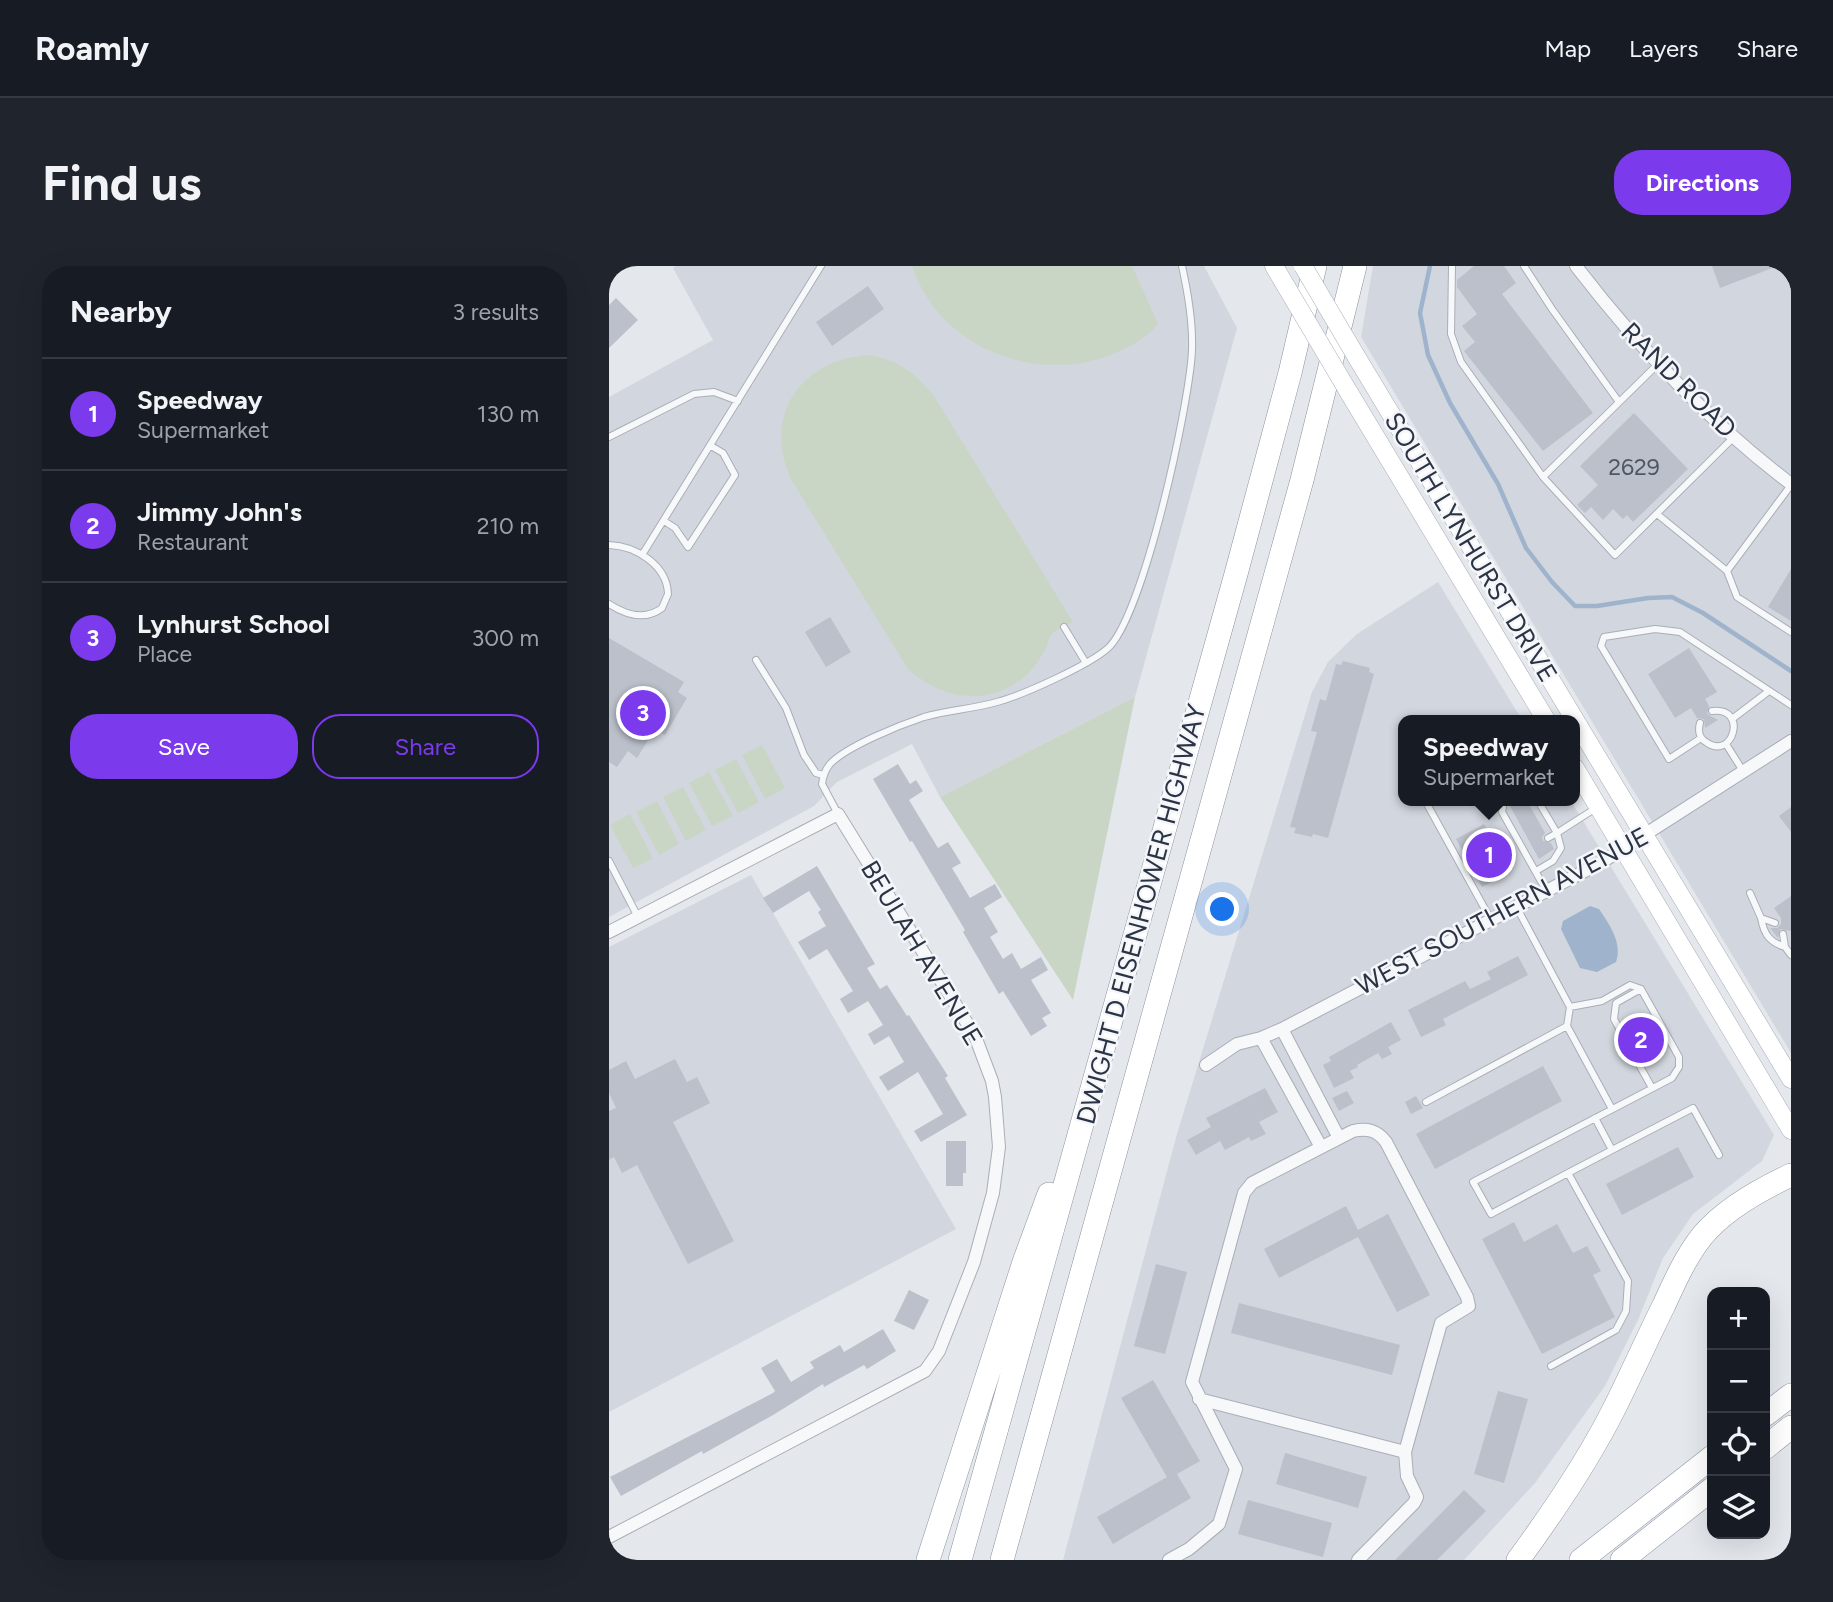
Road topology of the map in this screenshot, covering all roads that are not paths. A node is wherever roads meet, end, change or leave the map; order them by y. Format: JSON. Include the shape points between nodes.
{"nodes":[{"id":1,"x":821,"y":266,"type":"edge"},
{"id":2,"x":1182,"y":266,"type":"edge"},
{"id":3,"x":1274,"y":266,"type":"edge"},
{"id":4,"x":1303,"y":266,"type":"edge"},
{"id":5,"x":1315,"y":266,"type":"edge"},
{"id":6,"x":1355,"y":266,"type":"edge"},
{"id":7,"x":1452,"y":266,"type":"edge"},
{"id":8,"x":1524,"y":266,"type":"edge"},
{"id":9,"x":1576,"y":266,"type":"edge"},
{"id":10,"x":1658,"y":364,"type":"junction"},
{"id":11,"x":738,"y":401,"type":"junction"},
{"id":12,"x":1619,"y":402,"type":"junction"},
{"id":13,"x":609,"y":437,"type":"edge"},
{"id":14,"x":1734,"y":438,"type":"junction"},
{"id":15,"x":711,"y":446,"type":"junction"},
{"id":16,"x":1543,"y":477,"type":"junction"},
{"id":17,"x":1791,"y":484,"type":"edge"},
{"id":18,"x":1657,"y":514,"type":"junction"},
{"id":19,"x":664,"y":521,"type":"junction"},
{"id":20,"x":609,"y":545,"type":"edge"},
{"id":21,"x":642,"y":555,"type":"junction"},
{"id":22,"x":1727,"y":571,"type":"junction"},
{"id":23,"x":609,"y":604,"type":"edge"},
{"id":24,"x":1064,"y":627,"type":"dead end"},
{"id":25,"x":1791,"y":632,"type":"edge"},
{"id":26,"x":756,"y":660,"type":"dead end"},
{"id":27,"x":1086,"y":663,"type":"junction"},
{"id":28,"x":1769,"y":691,"type":"junction"},
{"id":29,"x":1791,"y":705,"type":"edge"},
{"id":30,"x":1712,"y":711,"type":"dead end"},
{"id":31,"x":1543,"y":715,"type":"edge"},
{"id":32,"x":1572,"y":715,"type":"edge"},
{"id":33,"x":1732,"y":719,"type":"junction"},
{"id":34,"x":1700,"y":723,"type":"dead end"},
{"id":35,"x":1580,"y":729,"type":"edge"},
{"id":36,"x":1701,"y":738,"type":"junction"},
{"id":37,"x":1791,"y":741,"type":"edge"},
{"id":38,"x":1726,"y":744,"type":"junction"},
{"id":39,"x":1743,"y":771,"type":"junction"},
{"id":40,"x":823,"y":775,"type":"junction"},
{"id":41,"x":1580,"y":777,"type":"edge"},
{"id":42,"x":1428,"y":806,"type":"edge"},
{"id":43,"x":1503,"y":806,"type":"edge"},
{"id":44,"x":1598,"y":807,"type":"junction"},
{"id":45,"x":1542,"y":808,"type":"joint"},
{"id":46,"x":1534,"y":813,"type":"dead end"},
{"id":47,"x":838,"y":814,"type":"junction"},
{"id":48,"x":1549,"y":819,"type":"junction"},
{"id":49,"x":1519,"y":821,"type":"dead end"},
{"id":50,"x":1540,"y":824,"type":"dead end"},
{"id":51,"x":1510,"y":826,"type":"junction"},
{"id":52,"x":1525,"y":833,"type":"dead end"},
{"id":53,"x":1557,"y":833,"type":"junction"},
{"id":54,"x":1644,"y":835,"type":"junction"},
{"id":55,"x":1517,"y":838,"type":"junction"},
{"id":56,"x":1548,"y":838,"type":"dead end"},
{"id":57,"x":1533,"y":847,"type":"dead end"},
{"id":58,"x":1623,"y":849,"type":"junction"},
{"id":59,"x":1525,"y":852,"type":"junction"},
{"id":60,"x":609,"y":861,"type":"edge"},
{"id":61,"x":1535,"y":871,"type":"junction"},
{"id":62,"x":1547,"y":892,"type":"junction"},
{"id":63,"x":1750,"y":893,"type":"dead end"},
{"id":64,"x":1517,"y":908,"type":"junction"},
{"id":65,"x":638,"y":917,"type":"junction"},
{"id":66,"x":1761,"y":918,"type":"junction"},
{"id":67,"x":1492,"y":920,"type":"junction"},
{"id":68,"x":1775,"y":923,"type":"dead end"},
{"id":69,"x":609,"y":932,"type":"edge"},
{"id":70,"x":1783,"y":934,"type":"dead end"},
{"id":71,"x":1785,"y":947,"type":"junction"},
{"id":72,"x":1791,"y":955,"type":"edge"},
{"id":73,"x":1641,"y":989,"type":"junction"},
{"id":74,"x":1570,"y":1007,"type":"junction"},
{"id":75,"x":1567,"y":1026,"type":"junction"},
{"id":76,"x":1282,"y":1029,"type":"junction"},
{"id":77,"x":1261,"y":1038,"type":"junction"},
{"id":78,"x":1206,"y":1065,"type":"dead end"},
{"id":79,"x":1099,"y":1069,"type":"junction"},
{"id":80,"x":1791,"y":1079,"type":"edge"},
{"id":81,"x":1652,"y":1088,"type":"junction"},
{"id":82,"x":1426,"y":1102,"type":"dead end"},
{"id":83,"x":1612,"y":1109,"type":"junction"},
{"id":84,"x":1595,"y":1118,"type":"junction"},
{"id":85,"x":1791,"y":1130,"type":"edge"},
{"id":86,"x":1339,"y":1138,"type":"junction"},
{"id":87,"x":1321,"y":1147,"type":"junction"},
{"id":88,"x":1612,"y":1150,"type":"junction"},
{"id":89,"x":1719,"y":1155,"type":"dead end"},
{"id":90,"x":1568,"y":1173,"type":"junction"},
{"id":91,"x":1791,"y":1175,"type":"edge"},
{"id":92,"x":1551,"y":1366,"type":"dead end"},
{"id":93,"x":1791,"y":1395,"type":"edge"},
{"id":94,"x":1199,"y":1398,"type":"junction"},
{"id":95,"x":1768,"y":1413,"type":"edge"},
{"id":96,"x":1791,"y":1427,"type":"edge"},
{"id":97,"x":1770,"y":1444,"type":"edge"},
{"id":98,"x":1032,"y":1452,"type":"junction"},
{"id":99,"x":1405,"y":1452,"type":"junction"},
{"id":100,"x":1707,"y":1461,"type":"edge"},
{"id":101,"x":1707,"y":1493,"type":"edge"},
{"id":102,"x":609,"y":1537,"type":"edge"},
{"id":103,"x":928,"y":1560,"type":"edge"},
{"id":104,"x":960,"y":1560,"type":"edge"},
{"id":105,"x":1002,"y":1560,"type":"edge"},
{"id":106,"x":1018,"y":1560,"type":"edge"},
{"id":107,"x":1169,"y":1560,"type":"edge"},
{"id":108,"x":1357,"y":1560,"type":"edge"},
{"id":109,"x":1518,"y":1560,"type":"edge"},
{"id":110,"x":1581,"y":1560,"type":"edge"},
{"id":111,"x":1622,"y":1560,"type":"edge"}],
"edges":[{"from":1,"to":11,"type":"lane"},
{"from":2,"to":27,"type":"lane","via":[[1191,359],[1161,507],[1141,582],[1122,629],[1110,647]]},
{"from":3,"to":31,"type":"main road","name":"SOUTH LYNHURST DRIVE","bridge":true},
{"from":4,"to":32,"type":"main road","name":"SOUTH LYNHURST DRIVE","bridge":true},
{"from":5,"to":79,"type":"highway","name":"DWIGHT D EISENHOWER HIGHWAY","via":[[1290,373]]},
{"from":6,"to":98,"type":"highway","name":"DWIGHT D EISENHOWER HIGHWAY","via":[[1302,480]]},
{"from":7,"to":16,"type":"lane","via":[[1451,334],[1461,362]]},
{"from":8,"to":12,"type":"lane"},
{"from":9,"to":10,"type":"street","name":"RAND ROAD"},
{"from":10,"to":12,"type":"lane"},
{"from":10,"to":14,"type":"street","name":"RAND ROAD"},
{"from":11,"to":13,"type":"lane","via":[[714,392],[694,394]]},
{"from":11,"to":15,"type":"lane"},
{"from":12,"to":16,"type":"lane"},
{"from":14,"to":17,"type":"street","name":"RAND ROAD"},
{"from":14,"to":18,"type":"lane"},
{"from":15,"to":19,"type":"lane"},
{"from":15,"to":19,"type":"lane","via":[[723,453],[735,475],[688,547]]},
{"from":16,"to":18,"type":"lane","via":[[1615,555]]},
{"from":17,"to":22,"type":"lane"},
{"from":18,"to":22,"type":"lane"},
{"from":19,"to":21,"type":"lane"},
{"from":20,"to":21,"type":"lane"},
{"from":21,"to":23,"type":"lane","via":[[663,575],[667,602],[645,616]]},
{"from":22,"to":25,"type":"lane","via":[[1737,597]]},
{"from":24,"to":27,"type":"lane"},
{"from":26,"to":40,"type":"lane","via":[[786,708],[804,755],[816,773]]},
{"from":27,"to":40,"type":"lane","via":[[1008,699],[926,717],[885,733],[835,760]]},
{"from":28,"to":29,"type":"lane"},
{"from":28,"to":33,"type":"lane"},
{"from":28,"to":36,"type":"lane","via":[[1680,632],[1655,629],[1604,637],[1601,646],[1669,759]]},
{"from":30,"to":33,"type":"lane","via":[[1725,712]]},
{"from":33,"to":38,"type":"lane","via":[[1733,737]]},
{"from":34,"to":36,"type":"lane"},
{"from":35,"to":54,"type":"main road","name":"SOUTH LYNHURST DRIVE","bridge":true},
{"from":36,"to":38,"type":"lane","via":[[1708,744]]},
{"from":37,"to":39,"type":"street","name":"WEST SOUTHERN AVENUE"},
{"from":38,"to":39,"type":"lane"},
{"from":39,"to":54,"type":"street","name":"WEST SOUTHERN AVENUE"},
{"from":40,"to":47,"type":"lane","via":[[822,784]]},
{"from":41,"to":44,"type":"main road"},
{"from":42,"to":67,"type":"lane"},
{"from":43,"to":51,"type":"lane"},
{"from":44,"to":53,"type":"lane"},
{"from":44,"to":58,"type":"main road"},
{"from":45,"to":46,"type":"lane"},
{"from":45,"to":48,"type":"lane"},
{"from":47,"to":65,"type":"street"},
{"from":47,"to":102,"type":"street","name":"BEULAH AVENUE","via":[[975,1036],[995,1097],[999,1147],[993,1193],[974,1262],[939,1351],[916,1378]]},
{"from":48,"to":50,"type":"lane"},
{"from":48,"to":53,"type":"lane"},
{"from":49,"to":51,"type":"lane"},
{"from":51,"to":55,"type":"lane"},
{"from":52,"to":55,"type":"lane"},
{"from":53,"to":56,"type":"lane"},
{"from":53,"to":61,"type":"lane","via":[[1561,848],[1553,861]]},
{"from":54,"to":58,"type":"street","name":"WEST SOUTHERN AVENUE"},
{"from":54,"to":80,"type":"main road","name":"SOUTH LYNHURST DRIVE"},
{"from":55,"to":59,"type":"lane"},
{"from":57,"to":59,"type":"lane"},
{"from":58,"to":62,"type":"street","name":"WEST SOUTHERN AVENUE"},
{"from":58,"to":85,"type":"main road"},
{"from":59,"to":61,"type":"lane"},
{"from":60,"to":65,"type":"lane"},
{"from":61,"to":62,"type":"lane"},
{"from":62,"to":64,"type":"street","name":"WEST SOUTHERN AVENUE"},
{"from":63,"to":66,"type":"lane"},
{"from":64,"to":67,"type":"street","name":"WEST SOUTHERN AVENUE"},
{"from":64,"to":74,"type":"lane"},
{"from":65,"to":69,"type":"street"},
{"from":66,"to":68,"type":"lane"},
{"from":66,"to":71,"type":"lane","via":[[1763,931],[1773,943]]},
{"from":67,"to":76,"type":"street","name":"WEST SOUTHERN AVENUE"},
{"from":70,"to":71,"type":"lane"},
{"from":71,"to":72,"type":"lane"},
{"from":73,"to":74,"type":"lane","via":[[1630,985],[1602,1001]]},
{"from":73,"to":81,"type":"lane","via":[[1679,1057],[1672,1078]]},
{"from":73,"to":81,"type":"lane","via":[[1616,1003],[1614,1019]]},
{"from":74,"to":75,"type":"lane"},
{"from":75,"to":82,"type":"lane"},
{"from":75,"to":83,"type":"lane"},
{"from":76,"to":77,"type":"street","name":"WEST SOUTHERN AVENUE"},
{"from":76,"to":86,"type":"street"},
{"from":77,"to":78,"type":"street","name":"WEST SOUTHERN AVENUE","via":[[1237,1044]]},
{"from":77,"to":87,"type":"street"},
{"from":79,"to":103,"type":"highway","via":[[1028,1250]]},
{"from":79,"to":104,"type":"highway","name":"DWIGHT D EISENHOWER HIGHWAY"},
{"from":81,"to":83,"type":"lane"},
{"from":83,"to":84,"type":"lane"},
{"from":84,"to":88,"type":"lane"},
{"from":84,"to":90,"type":"lane","via":[[1473,1182],[1490,1214]]},
{"from":86,"to":87,"type":"street"},
{"from":86,"to":99,"type":"street","via":[[1364,1129],[1385,1140],[1469,1303],[1441,1323]]},
{"from":87,"to":94,"type":"street","via":[[1252,1183],[1244,1193],[1192,1382]]},
{"from":88,"to":89,"type":"lane","via":[[1693,1108]]},
{"from":88,"to":90,"type":"lane"},
{"from":90,"to":92,"type":"lane","via":[[1627,1281],[1626,1311],[1616,1330]]},
{"from":91,"to":109,"type":"highway","via":[[1721,1218],[1695,1247],[1590,1452]]},
{"from":93,"to":95,"type":"highway"},
{"from":94,"to":99,"type":"street"},
{"from":94,"to":107,"type":"street","via":[[1236,1469],[1219,1524]]},
{"from":96,"to":97,"type":"highway"},
{"from":98,"to":105,"type":"highway","name":"DWIGHT D EISENHOWER HIGHWAY"},
{"from":98,"to":106,"type":"highway"},
{"from":99,"to":108,"type":"street","via":[[1406,1476],[1417,1497]]},
{"from":100,"to":110,"type":"highway"},
{"from":101,"to":111,"type":"highway"}]}
